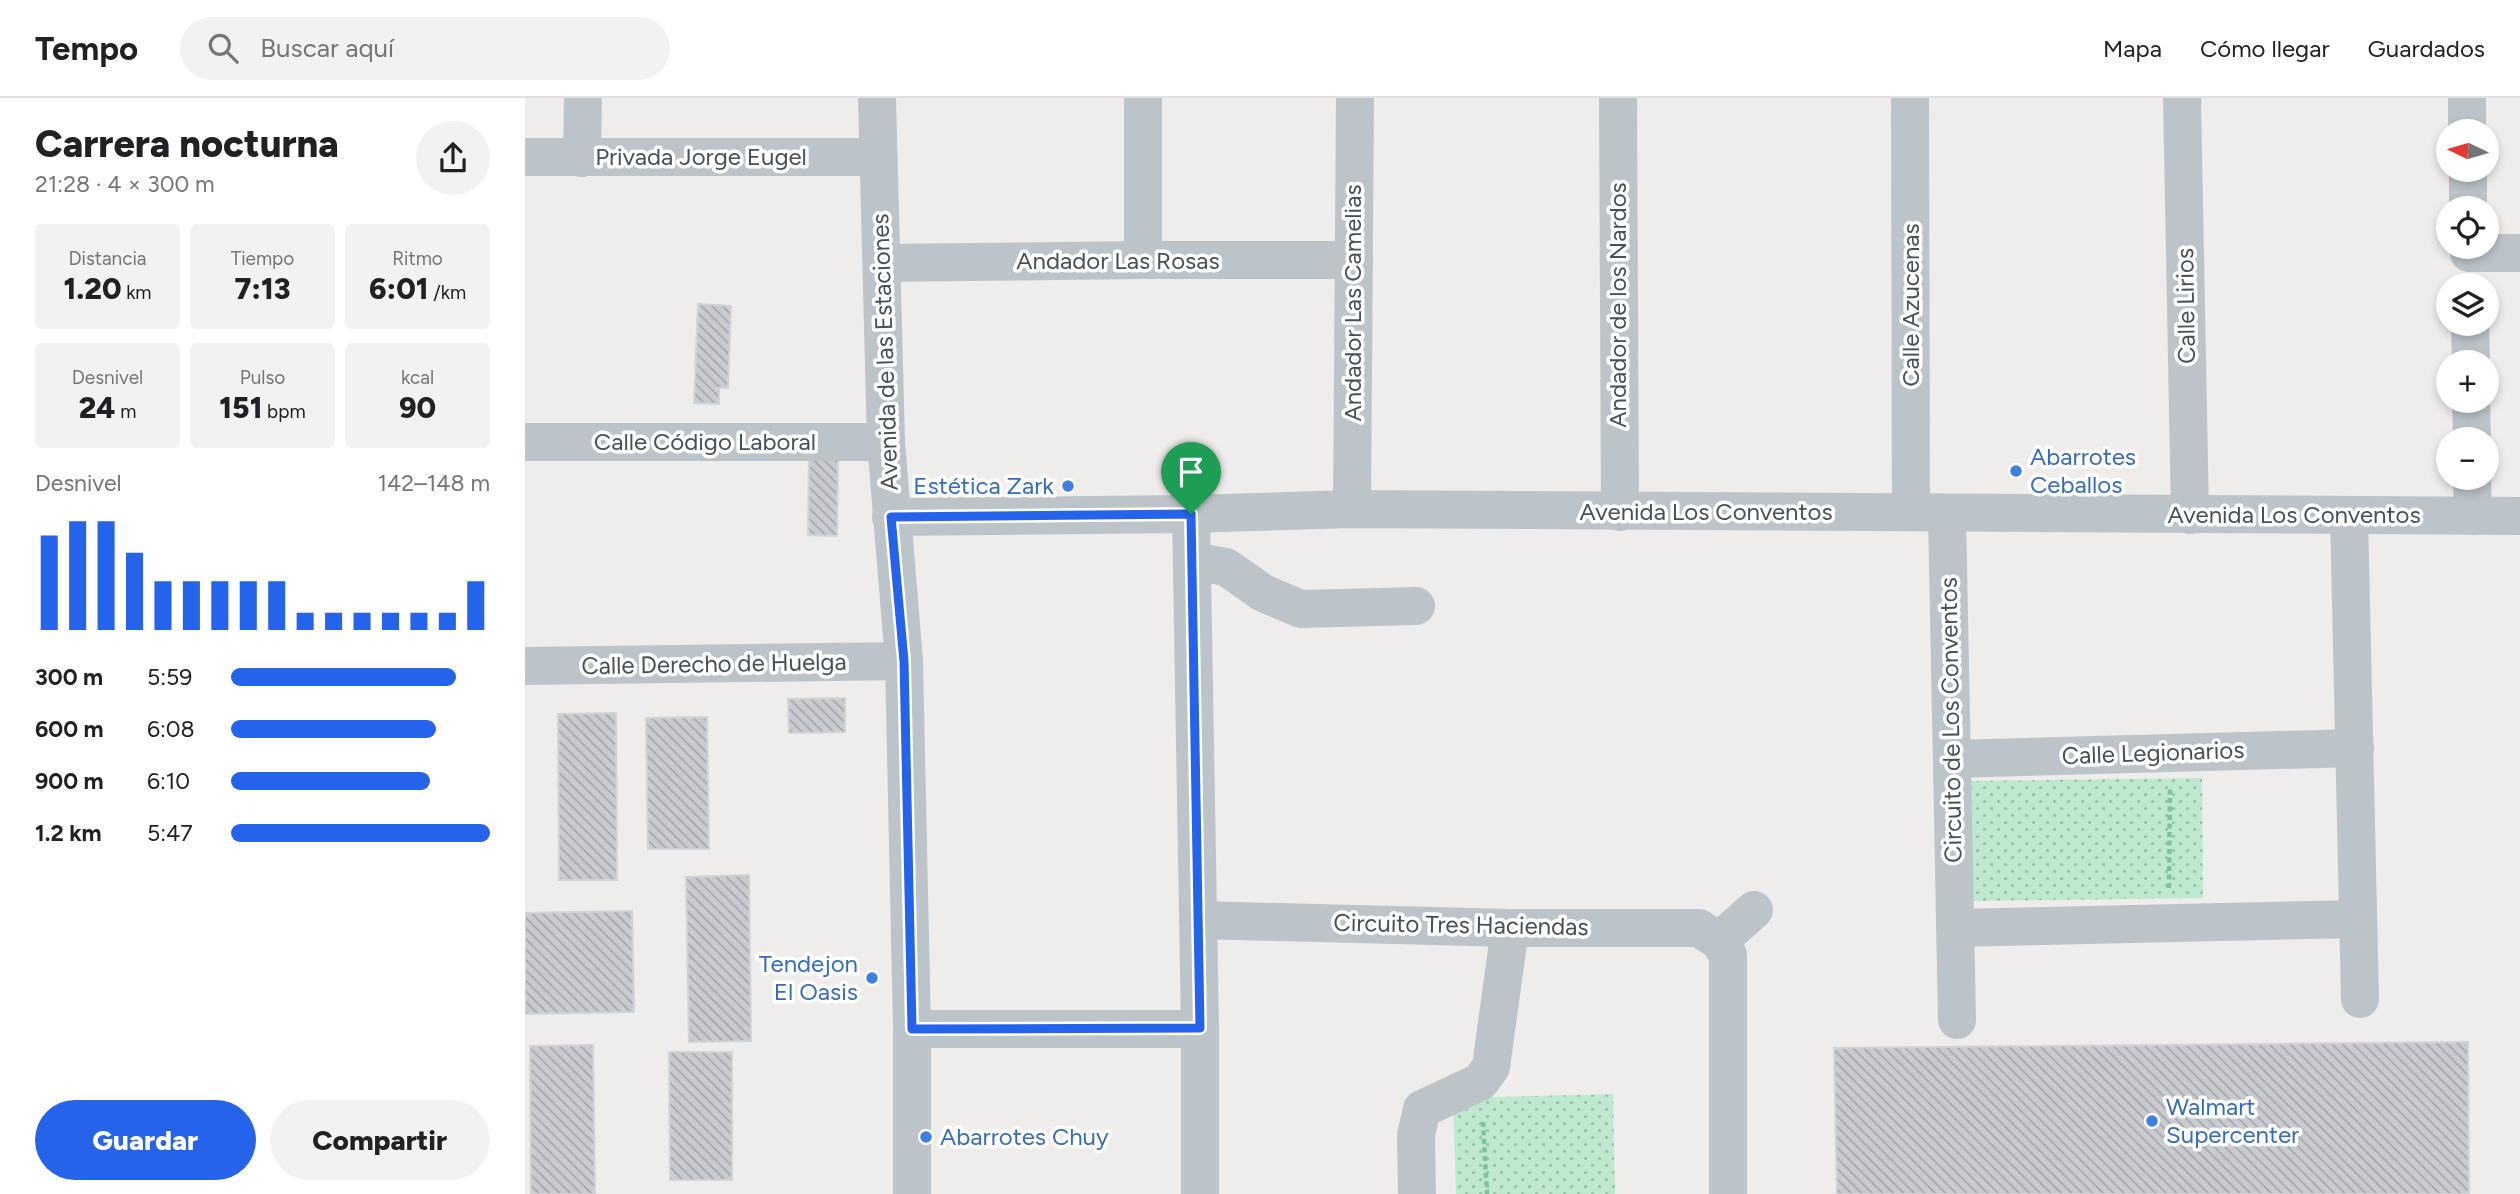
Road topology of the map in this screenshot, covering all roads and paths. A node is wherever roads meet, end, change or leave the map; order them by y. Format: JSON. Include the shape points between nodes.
{"nodes":[{"id":1,"x":583,"y":98,"type":"edge"},
{"id":2,"x":877,"y":98,"type":"edge"},
{"id":3,"x":1143,"y":98,"type":"edge"},
{"id":4,"x":1355,"y":98,"type":"edge"},
{"id":5,"x":1618,"y":98,"type":"edge"},
{"id":6,"x":1910,"y":98,"type":"edge"},
{"id":7,"x":2182,"y":98,"type":"edge"},
{"id":8,"x":2467,"y":98,"type":"edge"},
{"id":9,"x":2467,"y":119,"type":"edge"},
{"id":10,"x":525,"y":157,"type":"edge"},
{"id":11,"x":877,"y":157,"type":"junction"},
{"id":12,"x":582,"y":158,"type":"junction"},
{"id":13,"x":2520,"y":253,"type":"edge"},
{"id":14,"x":1143,"y":260,"type":"junction"},
{"id":15,"x":1354,"y":260,"type":"junction"},
{"id":16,"x":2469,"y":262,"type":"edge"},
{"id":17,"x":882,"y":263,"type":"junction"},
{"id":18,"x":525,"y":442,"type":"edge"},
{"id":19,"x":886,"y":442,"type":"junction"},
{"id":20,"x":2473,"y":490,"type":"edge"},
{"id":21,"x":1352,"y":509,"type":"junction"},
{"id":22,"x":1619,"y":512,"type":"junction"},
{"id":23,"x":1929,"y":513,"type":"junction"},
{"id":24,"x":1191,"y":514,"type":"junction"},
{"id":25,"x":2190,"y":515,"type":"junction"},
{"id":26,"x":2350,"y":515,"type":"junction"},
{"id":27,"x":2473,"y":516,"type":"junction"},
{"id":28,"x":2520,"y":516,"type":"edge"},
{"id":29,"x":891,"y":517,"type":"junction"},
{"id":30,"x":1192,"y":561,"type":"junction"},
{"id":31,"x":1416,"y":606,"type":"dead end"},
{"id":32,"x":904,"y":661,"type":"junction"},
{"id":33,"x":525,"y":666,"type":"edge"},
{"id":34,"x":2355,"y":748,"type":"junction"},
{"id":35,"x":2171,"y":753,"type":"junction"},
{"id":36,"x":1952,"y":759,"type":"junction"},
{"id":37,"x":1754,"y":910,"type":"dead end"},
{"id":38,"x":2358,"y":919,"type":"junction"},
{"id":39,"x":1198,"y":920,"type":"junction"},
{"id":40,"x":2169,"y":923,"type":"junction"},
{"id":41,"x":1510,"y":928,"type":"junction"},
{"id":42,"x":1955,"y":928,"type":"junction"},
{"id":43,"x":1719,"y":941,"type":"junction"},
{"id":44,"x":2360,"y":999,"type":"dead end"},
{"id":45,"x":1957,"y":1020,"type":"dead end"},
{"id":46,"x":1200,"y":1028,"type":"junction"},
{"id":47,"x":912,"y":1029,"type":"junction"},
{"id":48,"x":1481,"y":1082,"type":"junction"},
{"id":49,"x":912,"y":1194,"type":"edge"},
{"id":50,"x":1201,"y":1194,"type":"edge"},
{"id":51,"x":1417,"y":1194,"type":"edge"},
{"id":52,"x":1487,"y":1194,"type":"edge"},
{"id":53,"x":1728,"y":1194,"type":"edge"}],
"edges":[{"from":1,"to":12,"type":"street"},
{"from":2,"to":11,"type":"street","name":"Avenida de las Estaciones"},
{"from":3,"to":14,"type":"street"},
{"from":4,"to":15,"type":"street","name":"Andador Las Camelias"},
{"from":5,"to":22,"type":"street","name":"Andador de los Nardos"},
{"from":6,"to":23,"type":"street","name":"Calle Azucenas"},
{"from":7,"to":25,"type":"street","name":"Calle Lirios"},
{"from":8,"to":9,"type":"street"},
{"from":10,"to":12,"type":"street","name":"Privada Jorge Eugel"},
{"from":11,"to":12,"type":"street","name":"Privada Jorge Eugel"},
{"from":11,"to":17,"type":"street","name":"Avenida de las Estaciones"},
{"from":13,"to":16,"type":"street"},
{"from":14,"to":15,"type":"street","name":"Andador Las Rosas"},
{"from":14,"to":17,"type":"street","name":"Andador Las Rosas"},
{"from":15,"to":21,"type":"street","name":"Andador Las Camelias"},
{"from":17,"to":19,"type":"street","name":"Avenida de las Estaciones"},
{"from":18,"to":19,"type":"street","name":"Calle Código Laboral"},
{"from":19,"to":29,"type":"street","name":"Avenida de las Estaciones"},
{"from":20,"to":27,"type":"street"},
{"from":21,"to":22,"type":"street","name":"Avenida Los Conventos"},
{"from":21,"to":24,"type":"street","name":"Avenida Los Conventos"},
{"from":22,"to":23,"type":"street","name":"Avenida Los Conventos"},
{"from":23,"to":25,"type":"street","name":"Avenida Los Conventos"},
{"from":23,"to":36,"type":"street","name":"Circuito de Los Conventos"},
{"from":24,"to":29,"type":"street","name":"Avenida Los Conventos"},
{"from":24,"to":30,"type":"street"},
{"from":25,"to":26,"type":"street","name":"Avenida Los Conventos"},
{"from":26,"to":27,"type":"street","name":"Avenida Los Conventos"},
{"from":26,"to":34,"type":"street"},
{"from":27,"to":28,"type":"street","name":"Avenida Los Conventos"},
{"from":29,"to":32,"type":"street","name":"Avenida de las Estaciones"},
{"from":30,"to":31,"type":"street","via":[[1226,567],[1263,593],[1301,609]]},
{"from":30,"to":39,"type":"street"},
{"from":32,"to":33,"type":"street","name":"Calle Derecho de Huelga"},
{"from":32,"to":47,"type":"street","name":"Avenida de las Estaciones"},
{"from":34,"to":35,"type":"street","name":"Calle Legionarios"},
{"from":34,"to":38,"type":"street"},
{"from":35,"to":36,"type":"street","name":"Calle Legionarios"},
{"from":35,"to":40,"type":"path"},
{"from":36,"to":42,"type":"street","name":"Circuito de Los Conventos"},
{"from":37,"to":43,"type":"street"},
{"from":38,"to":40,"type":"street"},
{"from":38,"to":44,"type":"street"},
{"from":39,"to":41,"type":"street","name":"Circuito Tres Haciendas"},
{"from":39,"to":46,"type":"street"},
{"from":40,"to":42,"type":"street"},
{"from":41,"to":43,"type":"street","name":"Circuito Tres Haciendas","via":[[1699,928]]},
{"from":41,"to":48,"type":"street","via":[[1491,1067]]},
{"from":42,"to":45,"type":"street","name":"Circuito de Los Conventos"},
{"from":43,"to":53,"type":"street","via":[[1728,955]]},
{"from":46,"to":47,"type":"street"},
{"from":46,"to":50,"type":"street"},
{"from":47,"to":49,"type":"street","name":"Avenida de las Estaciones"},
{"from":48,"to":51,"type":"street","via":[[1422,1109],[1416,1135]]},
{"from":48,"to":52,"type":"path"}]}
